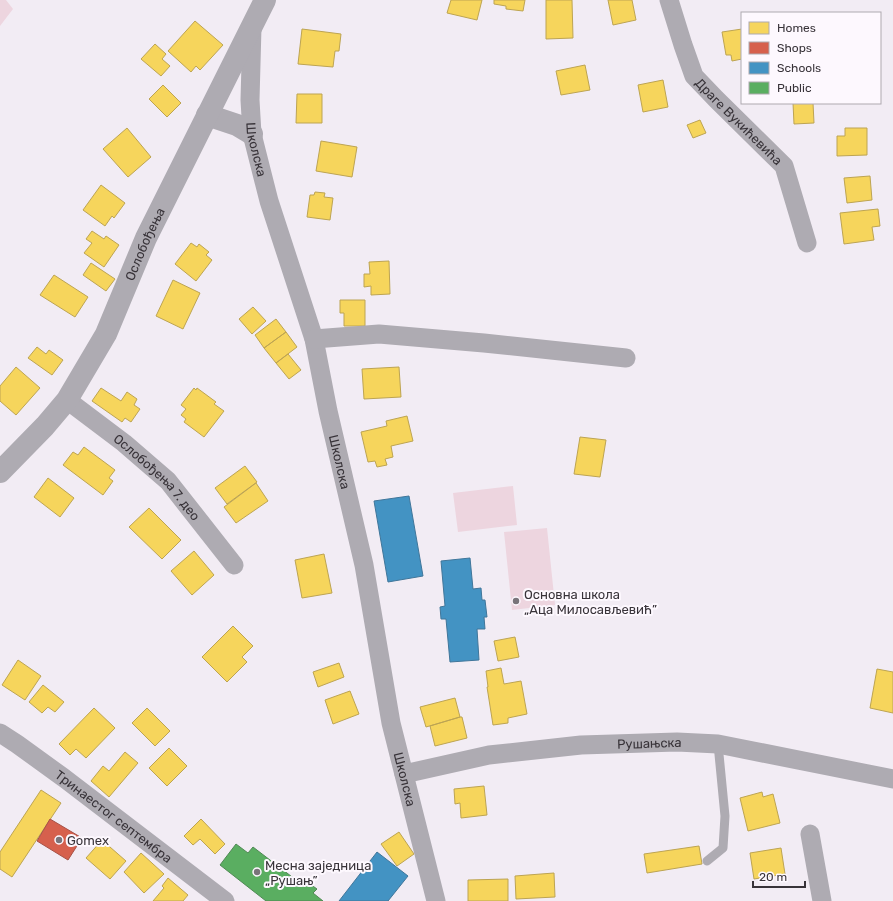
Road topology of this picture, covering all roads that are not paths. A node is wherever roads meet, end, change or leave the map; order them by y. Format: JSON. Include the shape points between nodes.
{"nodes":[{"id":1,"x":265,"y":0,"type":"edge"},
{"id":2,"x":669,"y":0,"type":"edge"},
{"id":3,"x":252,"y":25,"type":"junction"},
{"id":4,"x":207,"y":115,"type":"junction"},
{"id":5,"x":252,"y":134,"type":"junction"},
{"id":6,"x":807,"y":243,"type":"dead end"},
{"id":7,"x":314,"y":339,"type":"junction"},
{"id":8,"x":626,"y":358,"type":"dead end"},
{"id":9,"x":67,"y":400,"type":"junction"},
{"id":10,"x":0,"y":472,"type":"edge"},
{"id":11,"x":234,"y":565,"type":"dead end"},
{"id":12,"x":0,"y":733,"type":"edge"},
{"id":13,"x":718,"y":744,"type":"junction"},
{"id":14,"x":404,"y":774,"type":"junction"},
{"id":15,"x":893,"y":779,"type":"edge"},
{"id":16,"x":810,"y":834,"type":"dead end"},
{"id":17,"x":707,"y":862,"type":"dead end"},
{"id":18,"x":225,"y":901,"type":"edge"},
{"id":19,"x":436,"y":901,"type":"edge"},
{"id":20,"x":822,"y":901,"type":"edge"}],
"edges":[{"from":1,"to":3,"type":"street","name":"Ослобођења"},
{"from":2,"to":6,"type":"street","name":"Драге Вукићевића","via":[[694,76],[784,166]]},
{"from":3,"to":4,"type":"street","name":"Ослобођења"},
{"from":3,"to":5,"type":"street","name":"Школска"},
{"from":4,"to":5,"type":"street","via":[[237,125]]},
{"from":4,"to":9,"type":"street","name":"Ослобођења","via":[[146,238],[106,334]]},
{"from":5,"to":7,"type":"street","name":"Школска","via":[[269,201]]},
{"from":7,"to":8,"type":"street","via":[[379,334]]},
{"from":7,"to":14,"type":"street","name":"Школска","via":[[364,565],[391,723]]},
{"from":9,"to":10,"type":"street","name":"Ослобођења"},
{"from":9,"to":11,"type":"street","name":"Ослобођења 7. део","via":[[124,443],[168,481]]},
{"from":12,"to":18,"type":"street","name":"Тринаестог септембра","via":[[64,778]]},
{"from":13,"to":14,"type":"street","name":"Рушањска","via":[[677,742],[581,745],[489,756]]},
{"from":13,"to":15,"type":"street","name":"Рушањска"},
{"from":13,"to":17,"type":"lane","via":[[725,816],[723,848]]},
{"from":14,"to":19,"type":"street","name":"Школска"},
{"from":16,"to":20,"type":"street"}]}
